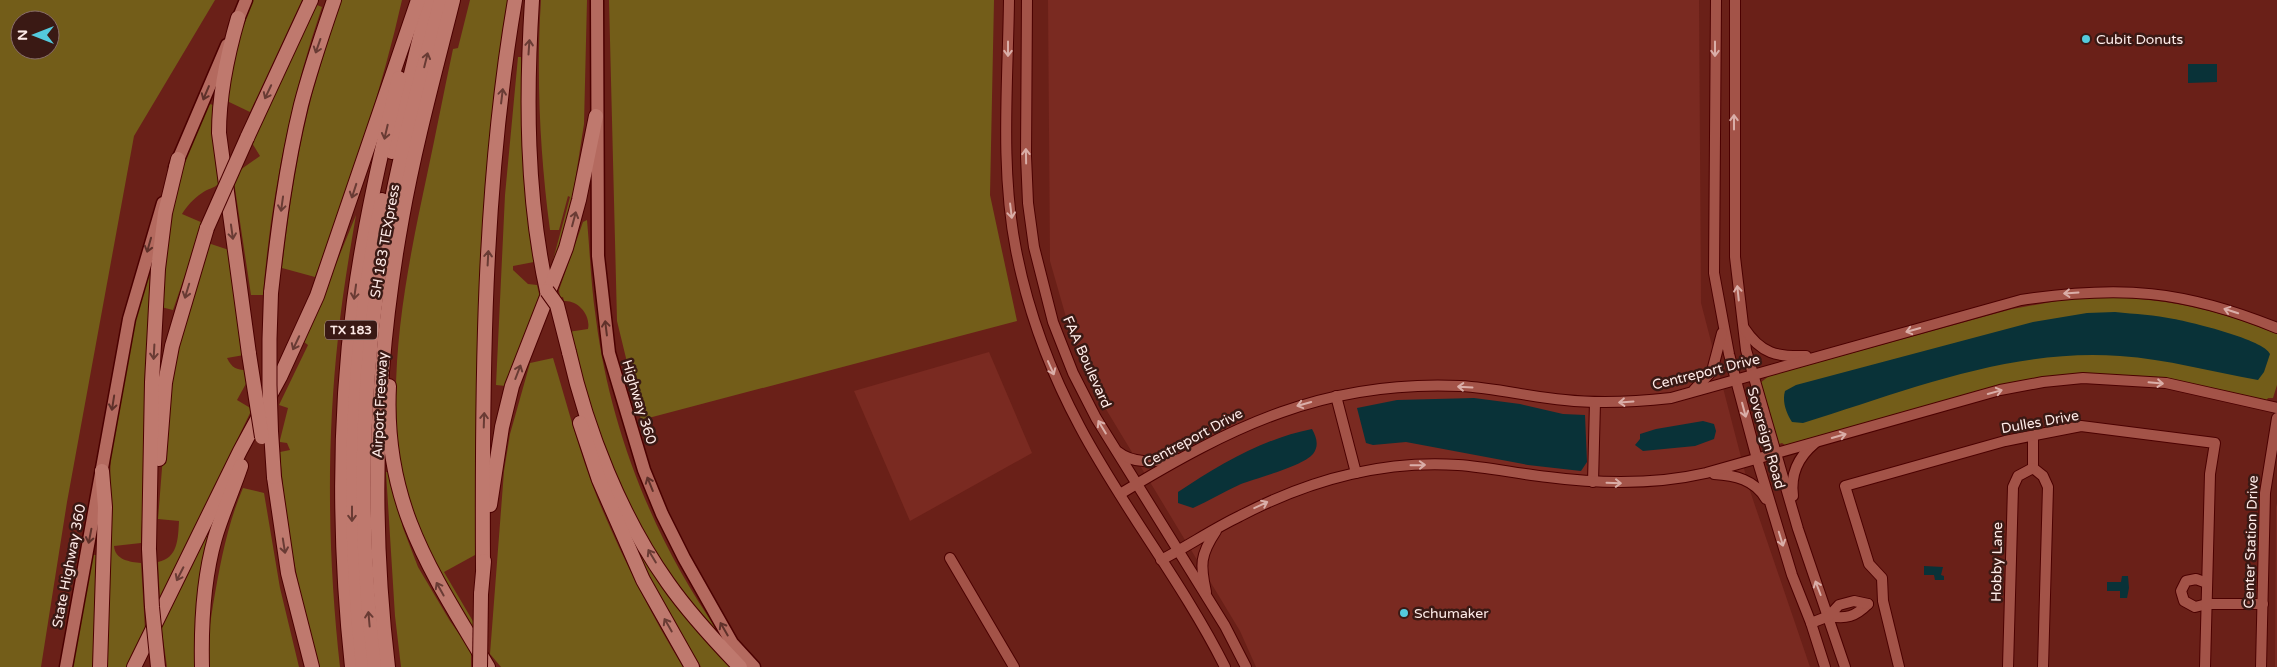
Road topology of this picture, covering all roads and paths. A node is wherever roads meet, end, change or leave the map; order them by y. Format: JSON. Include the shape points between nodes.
{"nodes":[{"id":1,"x":246,"y":0,"type":"edge"},
{"id":2,"x":311,"y":0,"type":"edge"},
{"id":3,"x":334,"y":0,"type":"edge"},
{"id":4,"x":418,"y":0,"type":"edge"},
{"id":5,"x":429,"y":0,"type":"edge"},
{"id":6,"x":441,"y":0,"type":"edge"},
{"id":7,"x":453,"y":0,"type":"edge"},
{"id":8,"x":515,"y":0,"type":"edge"},
{"id":9,"x":532,"y":0,"type":"edge"},
{"id":10,"x":597,"y":0,"type":"edge"},
{"id":11,"x":1009,"y":0,"type":"edge"},
{"id":12,"x":1027,"y":0,"type":"edge"},
{"id":13,"x":1716,"y":0,"type":"edge"},
{"id":14,"x":1735,"y":0,"type":"edge"},
{"id":15,"x":238,"y":18,"type":"junction"},
{"id":16,"x":596,"y":116,"type":"junction"},
{"id":17,"x":178,"y":159,"type":"junction"},
{"id":18,"x":392,"y":276,"type":"junction"},
{"id":19,"x":1043,"y":287,"type":"junction"},
{"id":20,"x":1026,"y":292,"type":"junction"},
{"id":21,"x":1742,"y":325,"type":"junction"},
{"id":22,"x":2277,"y":328,"type":"edge"},
{"id":23,"x":1723,"y":329,"type":"junction"},
{"id":24,"x":566,"y":353,"type":"junction"},
{"id":25,"x":1822,"y":355,"type":"junction"},
{"id":26,"x":1753,"y":376,"type":"junction"},
{"id":27,"x":1736,"y":380,"type":"junction"},
{"id":28,"x":1692,"y":392,"type":"junction"},
{"id":29,"x":1336,"y":396,"type":"junction"},
{"id":30,"x":1595,"y":402,"type":"junction"},
{"id":31,"x":2277,"y":408,"type":"edge"},
{"id":32,"x":2277,"y":418,"type":"edge"},
{"id":33,"x":249,"y":436,"type":"junction"},
{"id":34,"x":2033,"y":436,"type":"junction"},
{"id":35,"x":1817,"y":442,"type":"junction"},
{"id":36,"x":1115,"y":449,"type":"junction"},
{"id":37,"x":1775,"y":454,"type":"junction"},
{"id":38,"x":1180,"y":459,"type":"junction"},
{"id":39,"x":1757,"y":459,"type":"junction"},
{"id":40,"x":2033,"y":468,"type":"junction"},
{"id":41,"x":102,"y":471,"type":"junction"},
{"id":42,"x":1356,"y":473,"type":"junction"},
{"id":43,"x":1706,"y":473,"type":"junction"},
{"id":44,"x":271,"y":477,"type":"junction"},
{"id":45,"x":1593,"y":482,"type":"junction"},
{"id":46,"x":1136,"y":484,"type":"junction"},
{"id":47,"x":1120,"y":494,"type":"junction"},
{"id":48,"x":151,"y":497,"type":"junction"},
{"id":49,"x":1772,"y":509,"type":"junction"},
{"id":50,"x":1218,"y":528,"type":"junction"},
{"id":51,"x":1798,"y":529,"type":"junction"},
{"id":52,"x":1178,"y":551,"type":"junction"},
{"id":53,"x":950,"y":558,"type":"dead end"},
{"id":54,"x":1161,"y":560,"type":"junction"},
{"id":55,"x":483,"y":569,"type":"junction"},
{"id":56,"x":2207,"y":583,"type":"junction"},
{"id":57,"x":1207,"y":598,"type":"junction"},
{"id":58,"x":2207,"y":600,"type":"junction"},
{"id":59,"x":2263,"y":604,"type":"junction"},
{"id":60,"x":1828,"y":616,"type":"junction"},
{"id":61,"x":1811,"y":623,"type":"junction"},
{"id":62,"x":66,"y":667,"type":"edge"},
{"id":63,"x":100,"y":667,"type":"edge"},
{"id":64,"x":134,"y":667,"type":"edge"},
{"id":65,"x":158,"y":667,"type":"edge"},
{"id":66,"x":202,"y":667,"type":"edge"},
{"id":67,"x":312,"y":667,"type":"edge"},
{"id":68,"x":352,"y":667,"type":"edge"},
{"id":69,"x":363,"y":667,"type":"edge"},
{"id":70,"x":374,"y":667,"type":"edge"},
{"id":71,"x":388,"y":667,"type":"edge"},
{"id":72,"x":486,"y":667,"type":"edge"},
{"id":73,"x":692,"y":667,"type":"edge"},
{"id":74,"x":740,"y":667,"type":"edge"},
{"id":75,"x":754,"y":667,"type":"edge"},
{"id":76,"x":1014,"y":667,"type":"edge"},
{"id":77,"x":1225,"y":667,"type":"edge"},
{"id":78,"x":1246,"y":667,"type":"edge"},
{"id":79,"x":1825,"y":667,"type":"edge"},
{"id":80,"x":1845,"y":667,"type":"edge"},
{"id":81,"x":1899,"y":667,"type":"edge"},
{"id":82,"x":2008,"y":667,"type":"edge"},
{"id":83,"x":2044,"y":667,"type":"edge"},
{"id":84,"x":2205,"y":667,"type":"edge"},
{"id":85,"x":2261,"y":667,"type":"edge"}],
"edges":[{"from":1,"to":15,"type":"main road"},
{"from":2,"to":48,"type":"highway","one_way":true,"bridge":true,"via":[[207,228],[172,346],[165,383],[158,469]]},
{"from":3,"to":44,"type":"highway","one_way":true,"bridge":true,"via":[[314,59],[282,198],[268,350]]},
{"from":4,"to":33,"type":"highway","one_way":true,"via":[[317,296]]},
{"from":4,"to":68,"type":"highway","number":"TX 183","one_way":true,"via":[[369,211],[348,356],[342,514]]},
{"from":5,"to":69,"type":"highway","name":"SH 183 TEXpress","one_way":true,"via":[[380,211],[361,330],[352,497],[356,598]]},
{"from":70,"to":6,"type":"highway","name":"SH 183 TEXpress","one_way":true,"via":[[363,509],[371,332],[394,187]]},
{"from":7,"to":18,"type":"highway","name":"Airport Freeway","number":"TX 183","via":[[409,183]]},
{"from":55,"to":8,"type":"highway","one_way":true,"via":[[487,275],[494,164]]},
{"from":24,"to":9,"type":"highway","one_way":true,"via":[[540,258],[532,183],[528,117]]},
{"from":10,"to":16,"type":"main road"},
{"from":11,"to":20,"type":"street","one_way":true,"via":[[1007,156],[1016,248]]},
{"from":19,"to":12,"type":"street","name":"FAA Boulevard","one_way":true,"via":[[1028,203]]},
{"from":13,"to":23,"type":"street","name":"Sovereign Road","one_way":true,"via":[[1714,273]]},
{"from":21,"to":14,"type":"street","name":"Sovereign Road","one_way":true,"via":[[1735,257]]},
{"from":15,"to":17,"type":"main road","one_way":true},
{"from":15,"to":44,"type":"highway","one_way":true,"bridge":true,"via":[[225,66],[219,134],[249,354]]},
{"from":55,"to":16,"type":"highway","one_way":true,"via":[[494,470],[512,386],[566,248]]},
{"from":75,"to":16,"type":"main road","name":"Highway 360","one_way":true,"via":[[732,643],[662,514],[644,470],[609,353],[598,256]]},
{"from":17,"to":41,"type":"main road","one_way":true,"via":[[129,319]]},
{"from":17,"to":48,"type":"highway","one_way":true,"via":[[165,213],[158,269],[152,382]]},
{"from":18,"to":71,"type":"highway","name":"Airport Freeway","number":"TX 183","via":[[384,337],[377,448],[379,574]]},
{"from":72,"to":18,"type":"highway","one_way":true,"via":[[429,568],[402,504],[388,402],[393,338]]},
{"from":19,"to":20,"type":"street"},
{"from":36,"to":19,"type":"street","name":"FAA Boulevard","one_way":true,"via":[[1073,373]]},
{"from":20,"to":47,"type":"street","one_way":true,"via":[[1051,367],[1081,428]]},
{"from":21,"to":25,"type":"street","via":[[1752,339],[1769,352],[1784,357]]},
{"from":21,"to":26,"type":"street","name":"Sovereign Road"},
{"from":22,"to":25,"type":"street","name":"Centreport Drive","one_way":true,"via":[[2242,314],[2158,294],[2065,293],[2021,300]]},
{"from":23,"to":27,"type":"street","name":"Sovereign Road"},
{"from":23,"to":28,"type":"street","via":[[1712,371]]},
{"from":73,"to":24,"type":"highway","one_way":true,"via":[[643,580],[603,488],[581,430]]},
{"from":74,"to":24,"type":"highway","one_way":true,"via":[[686,607],[640,536],[593,434]]},
{"from":25,"to":26,"type":"street","name":"Centreport Drive"},
{"from":26,"to":27,"type":"street","name":"Centreport Drive"},
{"from":26,"to":37,"type":"street","name":"Sovereign Road"},
{"from":27,"to":28,"type":"street","name":"Centreport Drive"},
{"from":27,"to":39,"type":"street","name":"Sovereign Road","one_way":true},
{"from":28,"to":30,"type":"street","name":"Centreport Drive","one_way":true,"via":[[1641,401]]},
{"from":30,"to":29,"type":"street","name":"Centreport Drive","one_way":true,"via":[[1491,388],[1428,386],[1386,388]]},
{"from":29,"to":38,"type":"street","name":"Centreport Drive","one_way":true,"via":[[1248,423]]},
{"from":29,"to":42,"type":"street"},
{"from":30,"to":45,"type":"street"},
{"from":35,"to":31,"type":"street","one_way":true,"via":[[2000,390],[2083,378],[2166,383]]},
{"from":32,"to":59,"type":"street","name":"Center Station Drive","via":[[2266,493]]},
{"from":33,"to":64,"type":"highway","one_way":true},
{"from":33,"to":66,"type":"highway","via":[[242,466],[215,538],[203,609]]},
{"from":34,"to":40,"type":"street"},
{"from":34,"to":56,"type":"street","name":"Dulles Drive","via":[[2081,426],[2215,443],[2210,474]]},
{"from":34,"to":81,"type":"street","name":"Dulles Drive","via":[[1846,486],[1868,564],[1882,578],[1883,601]]},
{"from":35,"to":37,"type":"street"},
{"from":35,"to":51,"type":"street","via":[[1806,451],[1791,484]]},
{"from":36,"to":38,"type":"street","via":[[1125,458],[1143,461]]},
{"from":36,"to":46,"type":"street","name":"FAA Boulevard"},
{"from":37,"to":39,"type":"street"},
{"from":37,"to":51,"type":"street","name":"Sovereign Road"},
{"from":38,"to":46,"type":"street","name":"Centreport Drive"},
{"from":39,"to":43,"type":"street"},
{"from":39,"to":49,"type":"street","name":"Sovereign Road"},
{"from":40,"to":82,"type":"street","name":"Hobby Lane","via":[[2018,476],[2013,486]]},
{"from":40,"to":83,"type":"street","via":[[2043,476],[2048,487]]},
{"from":41,"to":62,"type":"main road","name":"State Highway 360","one_way":true},
{"from":41,"to":63,"type":"highway","via":[[105,507]]},
{"from":42,"to":45,"type":"street","one_way":true,"via":[[1412,464],[1458,465]]},
{"from":50,"to":42,"type":"street","one_way":true,"via":[[1298,490]]},
{"from":45,"to":43,"type":"street","one_way":true,"via":[[1661,482]]},
{"from":43,"to":49,"type":"street","via":[[1743,478],[1763,494]]},
{"from":44,"to":67,"type":"highway","one_way":true,"via":[[288,573]]},
{"from":46,"to":47,"type":"street","name":"Centreport Drive"},
{"from":46,"to":52,"type":"street","name":"FAA Boulevard"},
{"from":47,"to":54,"type":"street"},
{"from":48,"to":65,"type":"highway","bridge":true,"via":[[149,549]]},
{"from":49,"to":61,"type":"street","name":"Sovereign Road","one_way":true},
{"from":50,"to":52,"type":"street"},
{"from":50,"to":57,"type":"street","via":[[1202,556]]},
{"from":60,"to":51,"type":"street","name":"Sovereign Road","one_way":true},
{"from":52,"to":54,"type":"street"},
{"from":52,"to":57,"type":"street","name":"FAA Boulevard"},
{"from":53,"to":76,"type":"street"},
{"from":54,"to":77,"type":"street"},
{"from":55,"to":72,"type":"highway","bridge":true},
{"from":56,"to":58,"type":"street","name":"Dulles Drive"},
{"from":56,"to":58,"type":"street","via":[[2191,579],[2183,585],[2182,591],[2184,601],[2189,605],[2201,606]]},
{"from":57,"to":78,"type":"street","name":"FAA Boulevard"},
{"from":58,"to":59,"type":"street"},
{"from":58,"to":84,"type":"street","name":"Dulles Drive"},
{"from":59,"to":85,"type":"street","name":"Center Station Drive"},
{"from":60,"to":61,"type":"street"},
{"from":60,"to":80,"type":"street","name":"Sovereign Road"},
{"from":61,"to":79,"type":"street","name":"Sovereign Road"}]}
